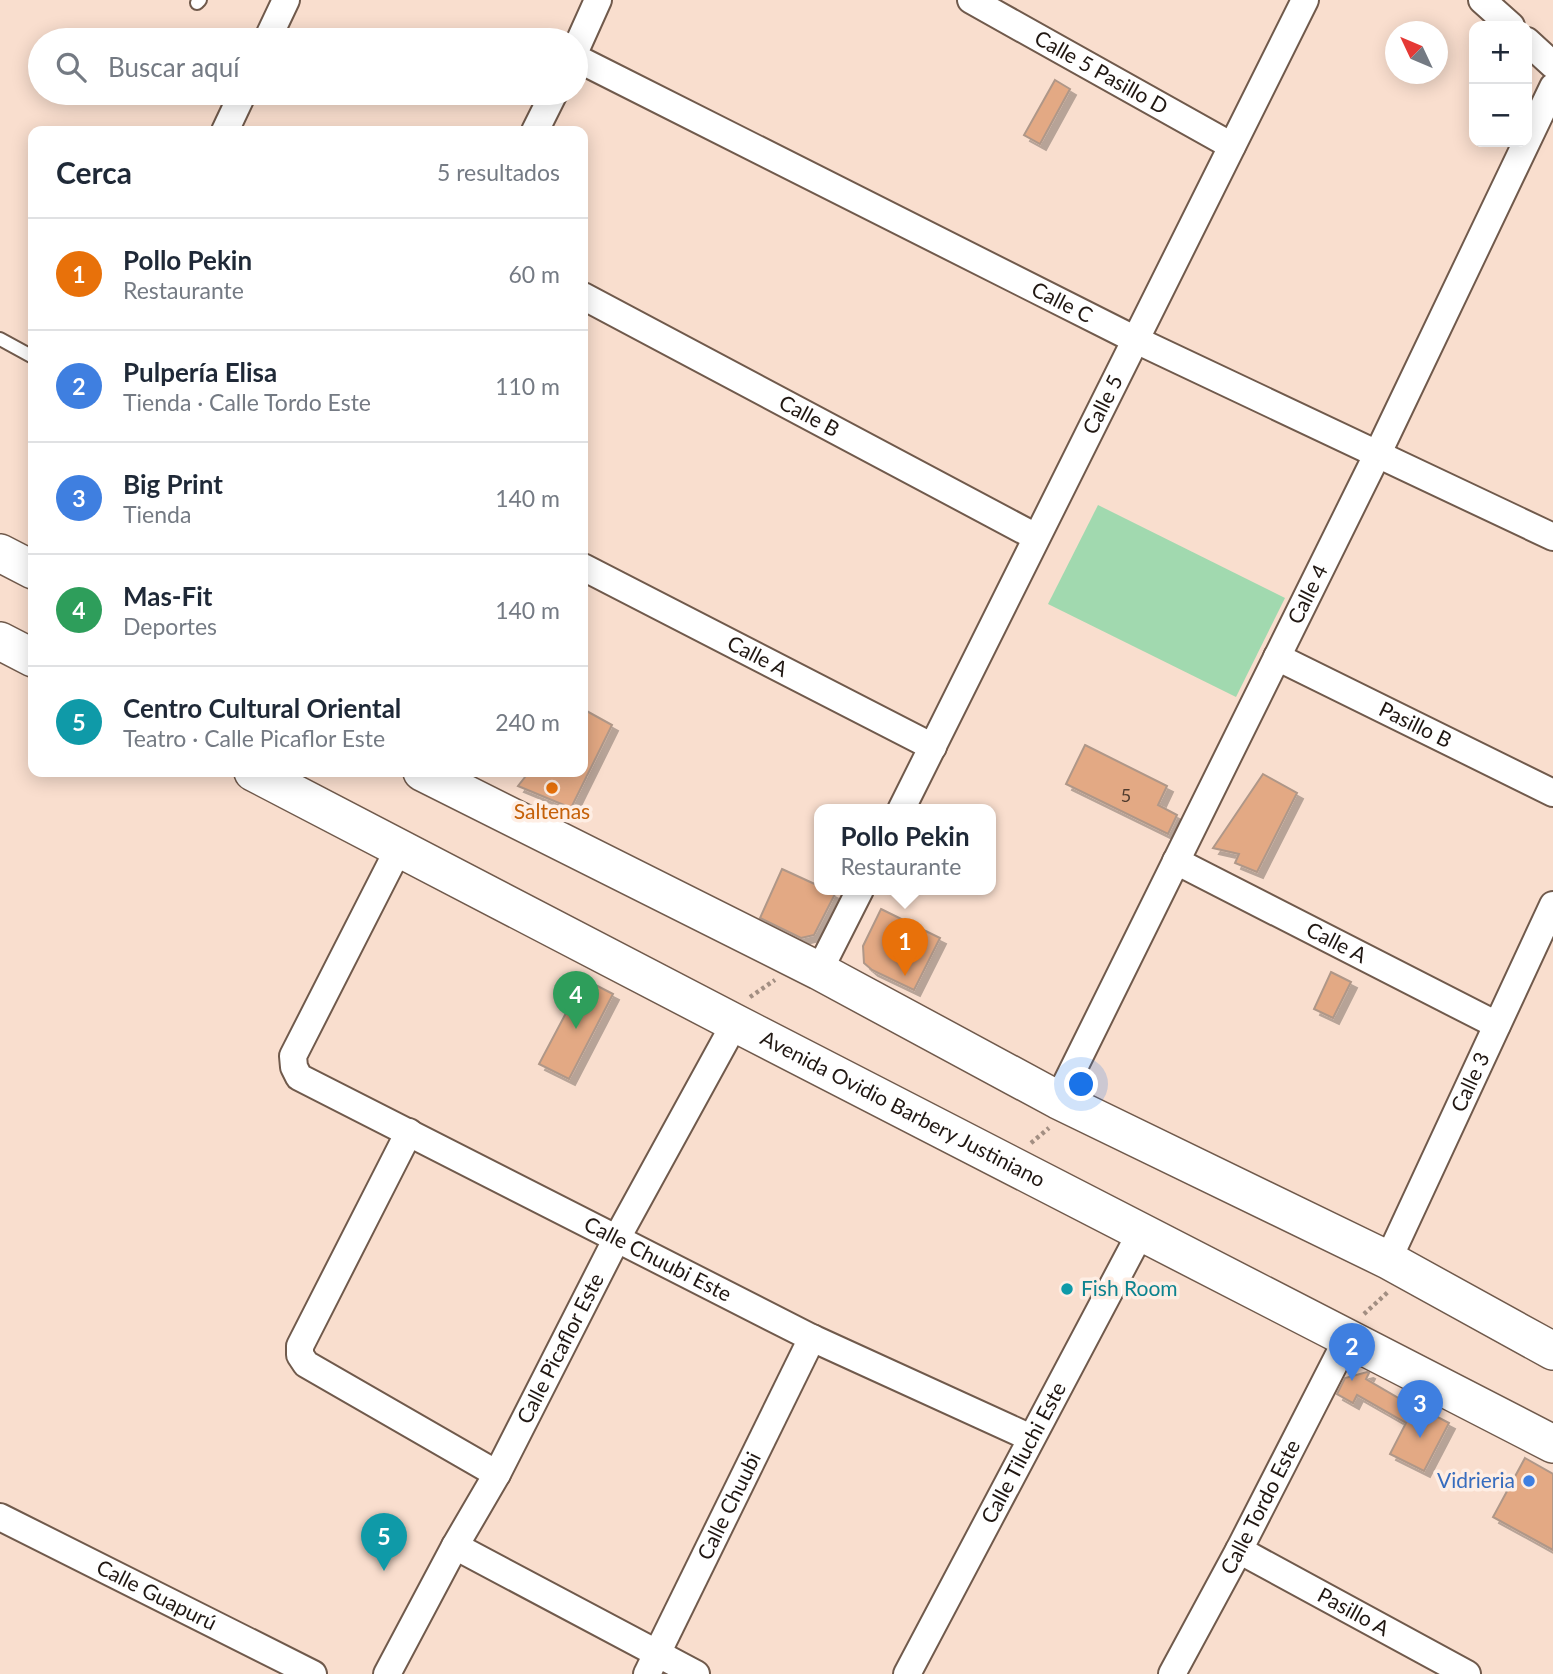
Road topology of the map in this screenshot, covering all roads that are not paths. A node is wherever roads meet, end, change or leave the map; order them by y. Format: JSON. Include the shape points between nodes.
{"nodes":[{"id":1,"x":286,"y":0,"type":"edge"},
{"id":2,"x":598,"y":0,"type":"edge"},
{"id":3,"x":971,"y":0,"type":"edge"},
{"id":4,"x":1305,"y":0,"type":"edge"},
{"id":5,"x":1482,"y":0,"type":"edge"},
{"id":6,"x":1505,"y":21,"type":"edge"},
{"id":7,"x":273,"y":28,"type":"edge"},
{"id":8,"x":585,"y":28,"type":"edge"},
{"id":9,"x":1532,"y":46,"type":"edge"},
{"id":10,"x":588,"y":64,"type":"edge"},
{"id":11,"x":1553,"y":65,"type":"edge"},
{"id":12,"x":1553,"y":87,"type":"edge"},
{"id":13,"x":237,"y":105,"type":"edge"},
{"id":14,"x":548,"y":105,"type":"edge"},
{"id":15,"x":227,"y":126,"type":"edge"},
{"id":16,"x":538,"y":126,"type":"edge"},
{"id":17,"x":1232,"y":146,"type":"junction"},
{"id":18,"x":588,"y":299,"type":"edge"},
{"id":19,"x":0,"y":339,"type":"edge"},
{"id":20,"x":1136,"y":340,"type":"junction"},
{"id":21,"x":28,"y":354,"type":"edge"},
{"id":22,"x":1377,"y":455,"type":"junction"},
{"id":23,"x":1036,"y":537,"type":"junction"},
{"id":24,"x":1553,"y":537,"type":"edge"},
{"id":25,"x":588,"y":569,"type":"edge"},
{"id":26,"x":0,"y":641,"type":"edge"},
{"id":27,"x":28,"y":655,"type":"edge"},
{"id":28,"x":1277,"y":657,"type":"junction"},
{"id":29,"x":933,"y":747,"type":"junction"},
{"id":30,"x":263,"y":777,"type":"edge"},
{"id":31,"x":432,"y":777,"type":"edge"},
{"id":32,"x":1553,"y":793,"type":"edge"},
{"id":33,"x":904,"y":804,"type":"edge"},
{"id":34,"x":398,"y":848,"type":"junction"},
{"id":35,"x":1176,"y":861,"type":"junction"},
{"id":36,"x":857,"y":895,"type":"edge"},
{"id":37,"x":1553,"y":905,"type":"edge"},
{"id":38,"x":810,"y":966,"type":"junction"},
{"id":39,"x":729,"y":1020,"type":"junction"},
{"id":40,"x":1497,"y":1025,"type":"junction"},
{"id":41,"x":1066,"y":1104,"type":"junction"},
{"id":42,"x":409,"y":1132,"type":"junction"},
{"id":43,"x":1141,"y":1232,"type":"junction"},
{"id":44,"x":617,"y":1238,"type":"junction"},
{"id":45,"x":1398,"y":1266,"type":"junction"},
{"id":46,"x":812,"y":1338,"type":"junction"},
{"id":47,"x":1344,"y":1338,"type":"junction"},
{"id":48,"x":1553,"y":1351,"type":"edge"},
{"id":49,"x":1031,"y":1438,"type":"junction"},
{"id":50,"x":1553,"y":1444,"type":"edge"},
{"id":51,"x":497,"y":1474,"type":"junction"},
{"id":52,"x":0,"y":1517,"type":"edge"},
{"id":53,"x":455,"y":1546,"type":"junction"},
{"id":54,"x":1239,"y":1550,"type":"junction"},
{"id":55,"x":652,"y":1664,"type":"edge"},
{"id":56,"x":1434,"y":1666,"type":"edge"},
{"id":57,"x":913,"y":1672,"type":"edge"},
{"id":58,"x":313,"y":1674,"type":"edge"},
{"id":59,"x":387,"y":1674,"type":"edge"},
{"id":60,"x":696,"y":1674,"type":"edge"},
{"id":61,"x":1172,"y":1674,"type":"edge"},
{"id":62,"x":1467,"y":1674,"type":"edge"}],
"edges":[{"from":1,"to":7,"type":"street"},
{"from":2,"to":8,"type":"street"},
{"from":3,"to":17,"type":"street","name":"Calle 5 Pasillo D"},
{"from":4,"to":17,"type":"street","name":"Calle 5"},
{"from":5,"to":6,"type":"street"},
{"from":9,"to":11,"type":"street"},
{"from":10,"to":20,"type":"street","name":"Calle C"},
{"from":12,"to":22,"type":"street","name":"Calle 4"},
{"from":13,"to":15,"type":"street"},
{"from":14,"to":16,"type":"street"},
{"from":17,"to":20,"type":"street","name":"Calle 5"},
{"from":18,"to":23,"type":"street","name":"Calle B"},
{"from":19,"to":21,"type":"lane"},
{"from":20,"to":22,"type":"street","name":"Calle C"},
{"from":20,"to":23,"type":"street","name":"Calle 5"},
{"from":22,"to":24,"type":"street","name":"Calle C"},
{"from":22,"to":28,"type":"street","name":"Calle 4"},
{"from":23,"to":29,"type":"street","name":"Calle 5"},
{"from":25,"to":29,"type":"street","name":"Calle A"},
{"from":26,"to":27,"type":"main road"},
{"from":28,"to":32,"type":"street","name":"Pasillo B"},
{"from":28,"to":35,"type":"street","name":"Calle 4"},
{"from":29,"to":33,"type":"street","name":"Calle 5"},
{"from":30,"to":34,"type":"main road","name":"Avenida Ovidio Barbery Justiniano"},
{"from":31,"to":38,"type":"main road"},
{"from":34,"to":39,"type":"main road","name":"Avenida Ovidio Barbery Justiniano"},
{"from":34,"to":42,"type":"street","name":"Calle Chuubi Este","via":[[293,1056],[299,1077]]},
{"from":35,"to":40,"type":"street","name":"Calle A"},
{"from":35,"to":41,"type":"street","name":"Calle 4"},
{"from":36,"to":38,"type":"street"},
{"from":37,"to":40,"type":"street","name":"Calle 3"},
{"from":38,"to":41,"type":"main road"},
{"from":39,"to":43,"type":"main road","name":"Avenida Ovidio Barbery Justiniano"},
{"from":39,"to":44,"type":"street","name":"Calle Picaflor Este"},
{"from":40,"to":45,"type":"street","name":"Calle 3"},
{"from":41,"to":45,"type":"main road"},
{"from":42,"to":44,"type":"street","name":"Calle Chuubi Este"},
{"from":42,"to":51,"type":"street","via":[[300,1346],[300,1355],[306,1364]]},
{"from":43,"to":47,"type":"main road","name":"Avenida Ovidio Barbery Justiniano"},
{"from":43,"to":49,"type":"street","name":"Calle Tiluchi Este"},
{"from":44,"to":46,"type":"street","name":"Calle Chuubi Este"},
{"from":44,"to":51,"type":"street","name":"Calle Picaflor Este"},
{"from":45,"to":48,"type":"main road"},
{"from":46,"to":49,"type":"street","name":"Calle Chuubi Este"},
{"from":46,"to":55,"type":"street","name":"Calle Chuubi"},
{"from":47,"to":50,"type":"main road","name":"Avenida Ovidio Barbery Justiniano"},
{"from":47,"to":54,"type":"street","name":"Calle Tordo Este"},
{"from":49,"to":57,"type":"street","name":"Calle Tiluchi Este"},
{"from":51,"to":53,"type":"street","name":"Calle Picaflor Este"},
{"from":52,"to":58,"type":"street","name":"Calle Guapurú"},
{"from":53,"to":55,"type":"street"},
{"from":53,"to":59,"type":"street","name":"Calle Picaflor Este"},
{"from":54,"to":56,"type":"street","name":"Pasillo A"},
{"from":54,"to":61,"type":"street","name":"Calle Tordo Este"},
{"from":55,"to":60,"type":"street"},
{"from":56,"to":62,"type":"street","name":"Pasillo A"}]}
